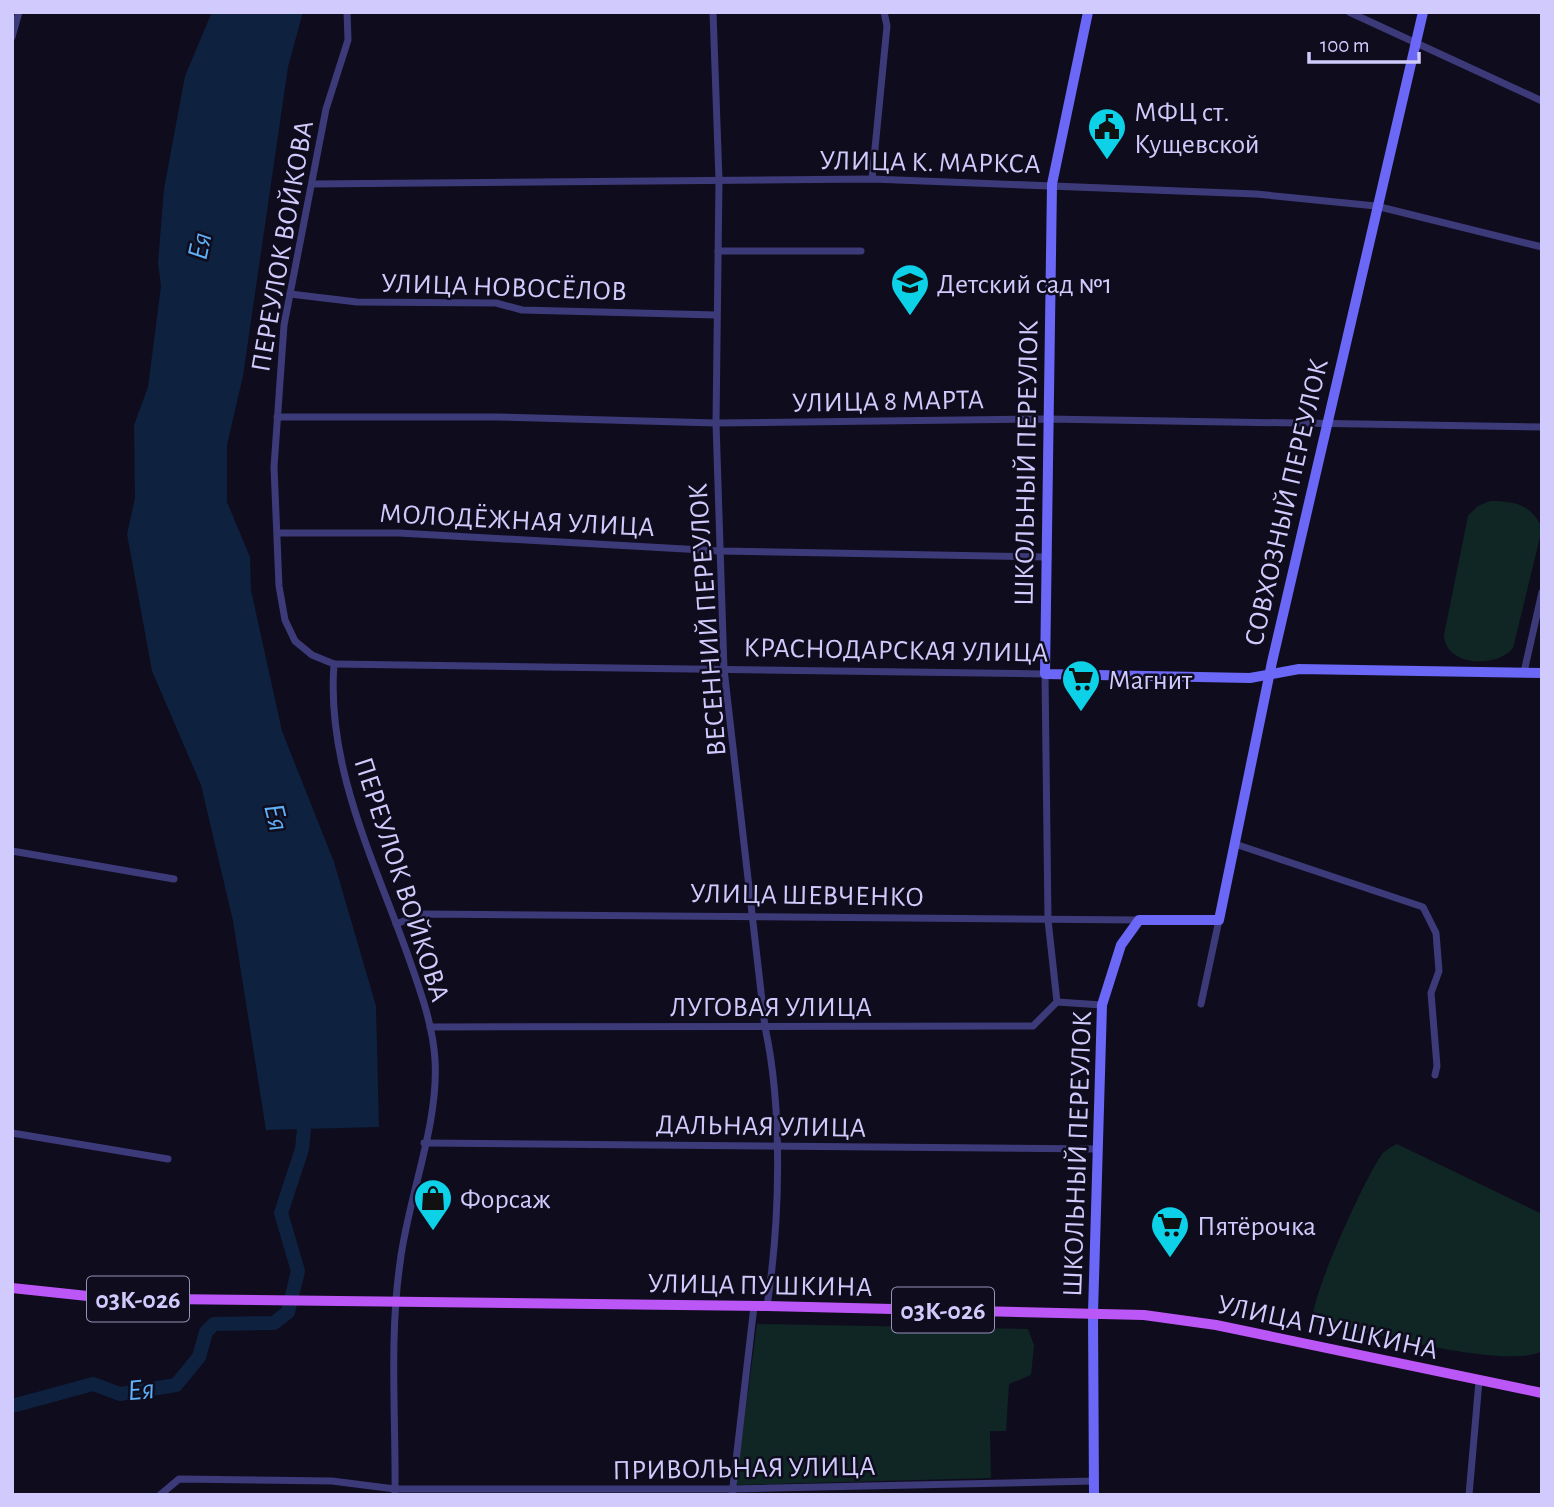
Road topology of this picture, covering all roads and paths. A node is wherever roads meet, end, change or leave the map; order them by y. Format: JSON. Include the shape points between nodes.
{"nodes":[{"id":1,"x":19,"y":12,"type":"edge"},
{"id":2,"x":347,"y":12,"type":"edge"},
{"id":3,"x":713,"y":12,"type":"edge"},
{"id":4,"x":884,"y":12,"type":"edge"},
{"id":5,"x":1088,"y":12,"type":"edge"},
{"id":6,"x":1349,"y":12,"type":"edge"},
{"id":7,"x":1423,"y":12,"type":"edge"},
{"id":8,"x":12,"y":37,"type":"edge"},
{"id":9,"x":1415,"y":44,"type":"junction"},
{"id":10,"x":1542,"y":101,"type":"edge"},
{"id":11,"x":872,"y":179,"type":"junction"},
{"id":12,"x":719,"y":180,"type":"junction"},
{"id":13,"x":312,"y":184,"type":"junction"},
{"id":14,"x":1052,"y":184,"type":"junction"},
{"id":15,"x":1376,"y":206,"type":"junction"},
{"id":16,"x":1542,"y":247,"type":"edge"},
{"id":17,"x":718,"y":251,"type":"junction"},
{"id":18,"x":861,"y":251,"type":"dead end"},
{"id":19,"x":290,"y":294,"type":"junction"},
{"id":20,"x":716,"y":315,"type":"junction"},
{"id":21,"x":277,"y":417,"type":"junction"},
{"id":22,"x":1047,"y":419,"type":"junction"},
{"id":23,"x":716,"y":423,"type":"junction"},
{"id":24,"x":1326,"y":424,"type":"junction"},
{"id":25,"x":1542,"y":427,"type":"edge"},
{"id":26,"x":278,"y":533,"type":"junction"},
{"id":27,"x":720,"y":551,"type":"junction"},
{"id":28,"x":1048,"y":557,"type":"junction"},
{"id":29,"x":1542,"y":592,"type":"edge"},
{"id":30,"x":334,"y":664,"type":"junction"},
{"id":31,"x":724,"y":669,"type":"junction"},
{"id":32,"x":1524,"y":673,"type":"junction"},
{"id":33,"x":1542,"y":673,"type":"edge"},
{"id":34,"x":1045,"y":674,"type":"junction"},
{"id":35,"x":1270,"y":674,"type":"junction"},
{"id":36,"x":1235,"y":844,"type":"junction"},
{"id":37,"x":12,"y":851,"type":"edge"},
{"id":38,"x":174,"y":879,"type":"dead end"},
{"id":39,"x":754,"y":916,"type":"junction"},
{"id":40,"x":1048,"y":920,"type":"junction"},
{"id":41,"x":1139,"y":920,"type":"junction"},
{"id":42,"x":1219,"y":920,"type":"junction"},
{"id":43,"x":396,"y":924,"type":"junction"},
{"id":44,"x":1057,"y":1002,"type":"junction"},
{"id":45,"x":1201,"y":1004,"type":"dead end"},
{"id":46,"x":1102,"y":1005,"type":"junction"},
{"id":47,"x":430,"y":1027,"type":"junction"},
{"id":48,"x":765,"y":1027,"type":"junction"},
{"id":49,"x":1435,"y":1075,"type":"dead end"},
{"id":50,"x":12,"y":1133,"type":"edge"},
{"id":51,"x":424,"y":1143,"type":"junction"},
{"id":52,"x":776,"y":1146,"type":"junction"},
{"id":53,"x":1098,"y":1149,"type":"junction"},
{"id":54,"x":168,"y":1158,"type":"dead end"},
{"id":55,"x":12,"y":1288,"type":"edge"},
{"id":56,"x":394,"y":1303,"type":"junction"},
{"id":57,"x":754,"y":1306,"type":"junction"},
{"id":58,"x":767,"y":1306,"type":"junction"},
{"id":59,"x":1093,"y":1313,"type":"junction"},
{"id":60,"x":1479,"y":1381,"type":"junction"},
{"id":61,"x":1542,"y":1393,"type":"edge"},
{"id":62,"x":1094,"y":1481,"type":"junction"},
{"id":63,"x":395,"y":1492,"type":"edge"},
{"id":64,"x":732,"y":1492,"type":"edge"},
{"id":65,"x":160,"y":1495,"type":"edge"},
{"id":66,"x":1094,"y":1495,"type":"edge"},
{"id":67,"x":1469,"y":1495,"type":"edge"}],
"edges":[{"from":1,"to":8,"type":"street"},
{"from":2,"to":13,"type":"street","name":"ПЕРЕУЛОК ВОЙКОВА","via":[[348,40],[326,108]]},
{"from":3,"to":12,"type":"street","name":"ВЕСЕННИЙ ПЕРЕУЛОК"},
{"from":4,"to":11,"type":"street","via":[[887,26]]},
{"from":5,"to":14,"type":"street","name":"ШКОЛЬНЫЙ ПЕРЕУЛОК"},
{"from":6,"to":9,"type":"street"},
{"from":7,"to":9,"type":"street","name":"СОВХОЗНЫЙ ПЕРЕУЛОК"},
{"from":9,"to":10,"type":"street"},
{"from":9,"to":15,"type":"street","name":"СОВХОЗНЫЙ ПЕРЕУЛОК"},
{"from":11,"to":12,"type":"street","name":"УЛИЦА К. МАРКСА"},
{"from":11,"to":14,"type":"street","name":"УЛИЦА К. МАРКСА"},
{"from":12,"to":13,"type":"street","name":"УЛИЦА К. МАРКСА"},
{"from":12,"to":17,"type":"street","name":"ВЕСЕННИЙ ПЕРЕУЛОК"},
{"from":13,"to":19,"type":"street","name":"ПЕРЕУЛОК ВОЙКОВА"},
{"from":14,"to":15,"type":"street","name":"УЛИЦА К. МАРКСА","via":[[1256,194]]},
{"from":14,"to":22,"type":"street","name":"ШКОЛЬНЫЙ ПЕРЕУЛОК"},
{"from":15,"to":16,"type":"street","name":"УЛИЦА К. МАРКСА"},
{"from":15,"to":24,"type":"street","name":"СОВХОЗНЫЙ ПЕРЕУЛОК"},
{"from":17,"to":18,"type":"street"},
{"from":17,"to":20,"type":"street","name":"ВЕСЕННИЙ ПЕРЕУЛОК"},
{"from":19,"to":20,"type":"street","name":"УЛИЦА НОВОСЁЛОВ","via":[[357,302],[496,303],[522,310]]},
{"from":19,"to":21,"type":"street","name":"ПЕРЕУЛОК ВОЙКОВА","via":[[279,360]]},
{"from":20,"to":23,"type":"street","name":"ВЕСЕННИЙ ПЕРЕУЛОК"},
{"from":21,"to":23,"type":"street","name":"УЛИЦА 8 МАРТА"},
{"from":21,"to":26,"type":"street","name":"ПЕРЕУЛОК ВОЙКОВА"},
{"from":22,"to":23,"type":"street","name":"УЛИЦА 8 МАРТА"},
{"from":22,"to":24,"type":"street","name":"УЛИЦА 8 МАРТА"},
{"from":22,"to":28,"type":"street","name":"ШКОЛЬНЫЙ ПЕРЕУЛОК","via":[[1051,435]]},
{"from":23,"to":27,"type":"street","name":"ВЕСЕННИЙ ПЕРЕУЛОК"},
{"from":24,"to":25,"type":"street","name":"УЛИЦА 8 МАРТА"},
{"from":24,"to":35,"type":"street","name":"СОВХОЗНЫЙ ПЕРЕУЛОК"},
{"from":26,"to":27,"type":"street","name":"МОЛОДЁЖНАЯ УЛИЦА","via":[[399,533]]},
{"from":26,"to":30,"type":"street","name":"ПЕРЕУЛОК ВОЙКОВА","via":[[285,620],[295,641]]},
{"from":27,"to":28,"type":"street","name":"МОЛОДЁЖНАЯ УЛИЦА"},
{"from":27,"to":31,"type":"street","name":"ВЕСЕННИЙ ПЕРЕУЛОК"},
{"from":28,"to":34,"type":"street","name":"ШКОЛЬНЫЙ ПЕРЕУЛОК"},
{"from":29,"to":32,"type":"street"},
{"from":30,"to":31,"type":"street","name":"КРАСНОДАРСКАЯ УЛИЦА"},
{"from":30,"to":43,"type":"street","name":"ПЕРЕУЛОК ВОЙКОВА","via":[[331,704],[348,793]]},
{"from":31,"to":34,"type":"street","name":"КРАСНОДАРСКАЯ УЛИЦА"},
{"from":31,"to":39,"type":"street","name":"ВЕСЕННИЙ ПЕРЕУЛОК"},
{"from":32,"to":33,"type":"street","name":"КРАСНОДАРСКАЯ УЛИЦА"},
{"from":32,"to":35,"type":"street","name":"КРАСНОДАРСКАЯ УЛИЦА","via":[[1300,669]]},
{"from":34,"to":35,"type":"street","name":"КРАСНОДАРСКАЯ УЛИЦА","via":[[1250,678]]},
{"from":34,"to":40,"type":"street","name":"ШКОЛЬНЫЙ ПЕРЕУЛОК"},
{"from":35,"to":36,"type":"street","name":"СОВХОЗНЫЙ ПЕРЕУЛОК"},
{"from":36,"to":42,"type":"street","name":"СОВХОЗНЫЙ ПЕРЕУЛОК"},
{"from":36,"to":49,"type":"street","via":[[1423,907],[1437,933],[1439,971],[1431,993]]},
{"from":37,"to":38,"type":"street"},
{"from":39,"to":40,"type":"street","name":"УЛИЦА ШЕВЧЕНКО"},
{"from":39,"to":43,"type":"street","name":"УЛИЦА ШЕВЧЕНКО","via":[[422,914]]},
{"from":39,"to":48,"type":"street","name":"ВЕСЕННИЙ ПЕРЕУЛОК"},
{"from":40,"to":41,"type":"street","name":"УЛИЦА ШЕВЧЕНКО"},
{"from":40,"to":44,"type":"street","name":"ШКОЛЬНЫЙ ПЕРЕУЛОК"},
{"from":41,"to":42,"type":"street","name":"УЛИЦА ШЕВЧЕНКО"},
{"from":41,"to":46,"type":"street","name":"ШКОЛЬНЫЙ ПЕРЕУЛОК","via":[[1121,945]]},
{"from":42,"to":45,"type":"street","name":"СОВХОЗНЫЙ ПЕРЕУЛОК"},
{"from":43,"to":47,"type":"street","name":"ПЕРЕУЛОК ВОЙКОВА"},
{"from":44,"to":46,"type":"street"},
{"from":44,"to":48,"type":"street","name":"ЛУГОВАЯ УЛИЦА","via":[[1033,1026]]},
{"from":46,"to":53,"type":"street","name":"ШКОЛЬНЫЙ ПЕРЕУЛОК"},
{"from":47,"to":48,"type":"street","name":"ЛУГОВАЯ УЛИЦА"},
{"from":47,"to":51,"type":"street","name":"ПЕРЕУЛОК ВОЙКОВА","via":[[434,1106]]},
{"from":48,"to":52,"type":"street","name":"ВЕСЕННИЙ ПЕРЕУЛОК","via":[[772,1061]]},
{"from":50,"to":54,"type":"street"},
{"from":51,"to":52,"type":"street","name":"ДАЛЬНАЯ УЛИЦА"},
{"from":51,"to":56,"type":"street","name":"ПЕРЕУЛОК ВОЙКОВА"},
{"from":52,"to":53,"type":"street","name":"ДАЛЬНАЯ УЛИЦА"},
{"from":52,"to":58,"type":"street","name":"ВЕСЕННИЙ ПЕРЕУЛОК","via":[[773,1270]]},
{"from":53,"to":59,"type":"street","name":"ШКОЛЬНЫЙ ПЕРЕУЛОК"},
{"from":55,"to":56,"type":"main road","name":"УЛИЦА ПУШКИНА","number":"03К-026","via":[[97,1297]]},
{"from":56,"to":57,"type":"main road","name":"УЛИЦА ПУШКИНА","number":"03К-026"},
{"from":56,"to":63,"type":"street","name":"ПЕРЕУЛОК ВОЙКОВА"},
{"from":57,"to":58,"type":"main road","name":"УЛИЦА ПУШКИНА","number":"03К-026"},
{"from":57,"to":64,"type":"street"},
{"from":58,"to":59,"type":"main road","name":"УЛИЦА ПУШКИНА","number":"03К-026"},
{"from":59,"to":60,"type":"main road","name":"УЛИЦА ПУШКИНА","number":"03К-026","via":[[1216,1325]]},
{"from":59,"to":62,"type":"street","name":"ШКОЛЬНЫЙ ПЕРЕУЛОК"},
{"from":60,"to":61,"type":"main road","name":"УЛИЦА ПУШКИНА","number":"03К-026"},
{"from":60,"to":67,"type":"street"},
{"from":62,"to":64,"type":"street","name":"ПРИВОЛЬНАЯ УЛИЦА"},
{"from":62,"to":66,"type":"street","name":"ШКОЛЬНЫЙ ПЕРЕУЛОК"},
{"from":63,"to":64,"type":"street","name":"ПРИВОЛЬНАЯ УЛИЦА"},
{"from":63,"to":65,"type":"street","name":"ПРИВОЛЬНАЯ УЛИЦА","via":[[332,1482],[179,1479]]}]}
